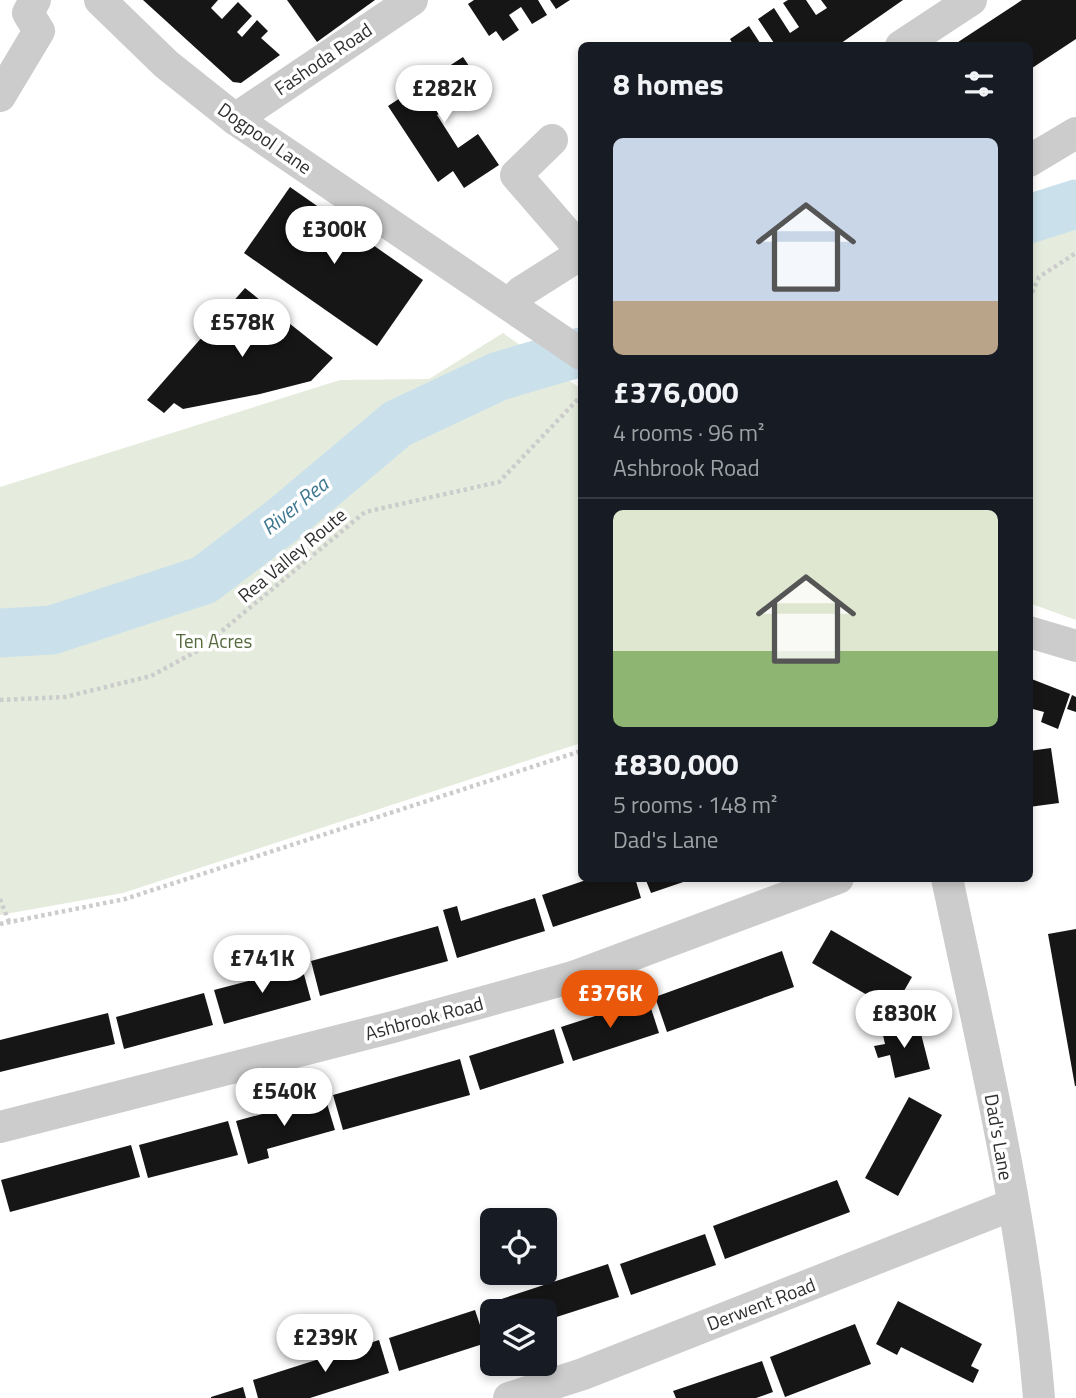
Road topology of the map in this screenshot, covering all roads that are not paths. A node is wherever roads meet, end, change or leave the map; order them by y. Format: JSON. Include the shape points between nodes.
{"nodes":[{"id":1,"x":34,"y":0,"type":"edge"},
{"id":2,"x":100,"y":0,"type":"edge"},
{"id":3,"x":412,"y":0,"type":"edge"},
{"id":4,"x":971,"y":0,"type":"edge"},
{"id":5,"x":907,"y":42,"type":"edge"},
{"id":6,"x":0,"y":96,"type":"edge"},
{"id":7,"x":235,"y":120,"type":"junction"},
{"id":8,"x":1076,"y":133,"type":"edge"},
{"id":9,"x":552,"y":141,"type":"dead end"},
{"id":10,"x":1033,"y":159,"type":"edge"},
{"id":11,"x":578,"y":248,"type":"edge"},
{"id":12,"x":578,"y":254,"type":"edge"},
{"id":13,"x":508,"y":304,"type":"junction"},
{"id":14,"x":578,"y":352,"type":"edge"},
{"id":15,"x":1033,"y":633,"type":"edge"},
{"id":16,"x":1076,"y":646,"type":"edge"},
{"id":17,"x":827,"y":882,"type":"edge"},
{"id":18,"x":948,"y":882,"type":"edge"},
{"id":19,"x":0,"y":1127,"type":"edge"},
{"id":20,"x":1012,"y":1205,"type":"junction"},
{"id":21,"x":587,"y":1386,"type":"edge"},
{"id":22,"x":509,"y":1398,"type":"edge"},
{"id":23,"x":1039,"y":1398,"type":"edge"}],
"edges":[{"from":1,"to":6,"type":"street","via":[[28,13],[39,31]]},
{"from":2,"to":7,"type":"street","name":"Dogpool Lane","via":[[166,64]]},
{"from":3,"to":7,"type":"street","name":"Fashoda Road"},
{"from":4,"to":5,"type":"street"},
{"from":7,"to":13,"type":"street","name":"Dogpool Lane"},
{"from":8,"to":10,"type":"street"},
{"from":9,"to":11,"type":"street","via":[[516,175]]},
{"from":12,"to":13,"type":"street"},
{"from":13,"to":14,"type":"street","name":"Dogpool Lane"},
{"from":15,"to":16,"type":"street"},
{"from":17,"to":19,"type":"street","name":"Ashbrook Road","via":[[573,977]]},
{"from":18,"to":20,"type":"street","name":"Dad's Lane"},
{"from":20,"to":21,"type":"street","name":"Derwent Road"},
{"from":20,"to":23,"type":"street","name":"Dad's Lane"},
{"from":21,"to":22,"type":"street","name":"Derwent Road"}]}
